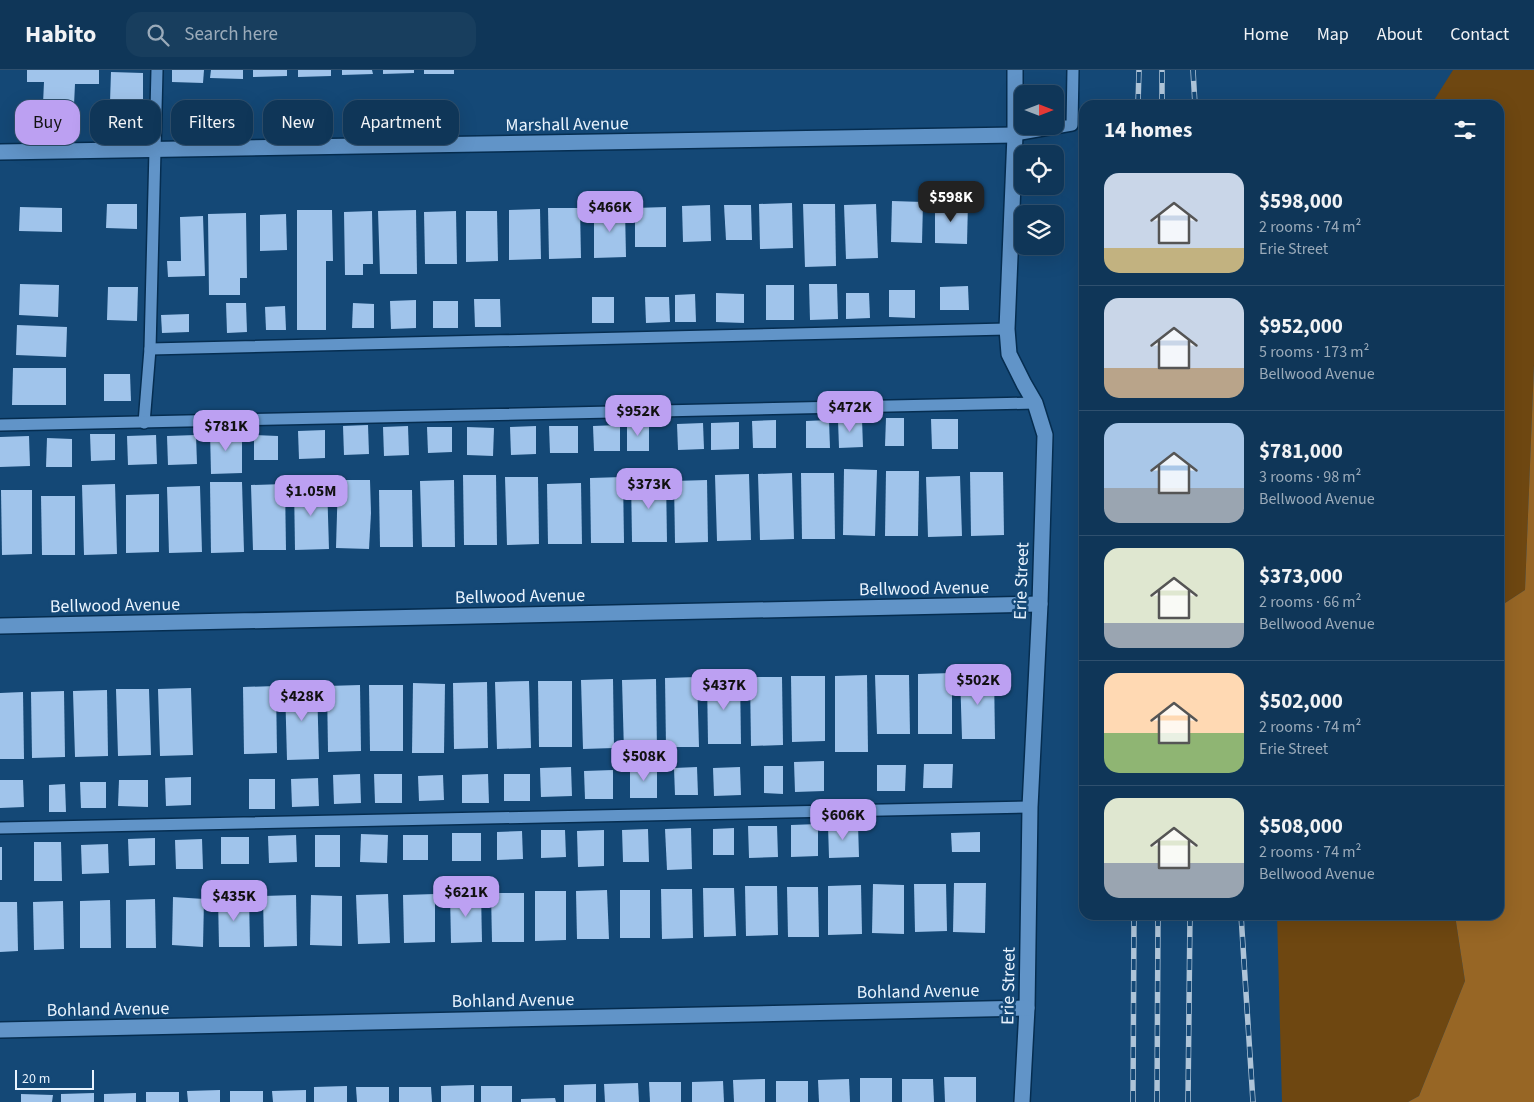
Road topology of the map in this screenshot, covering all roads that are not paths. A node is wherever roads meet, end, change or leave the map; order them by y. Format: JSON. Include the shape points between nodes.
{"nodes":[{"id":1,"x":157,"y":70,"type":"edge"},
{"id":2,"x":1016,"y":70,"type":"edge"},
{"id":3,"x":1073,"y":70,"type":"edge"},
{"id":4,"x":1016,"y":85,"type":"edge"},
{"id":5,"x":1064,"y":126,"type":"edge"},
{"id":6,"x":1015,"y":135,"type":"joint"},
{"id":7,"x":154,"y":149,"type":"junction"},
{"id":8,"x":0,"y":152,"type":"edge"},
{"id":9,"x":1007,"y":329,"type":"junction"},
{"id":10,"x":150,"y":349,"type":"junction"},
{"id":11,"x":1035,"y":403,"type":"junction"},
{"id":12,"x":144,"y":423,"type":"junction"},
{"id":13,"x":0,"y":425,"type":"edge"},
{"id":14,"x":1040,"y":604,"type":"junction"},
{"id":15,"x":0,"y":626,"type":"edge"},
{"id":16,"x":1030,"y":807,"type":"junction"},
{"id":17,"x":0,"y":828,"type":"edge"},
{"id":18,"x":1027,"y":1008,"type":"junction"},
{"id":19,"x":0,"y":1030,"type":"edge"},
{"id":20,"x":1022,"y":1102,"type":"edge"}],
"edges":[{"from":1,"to":7,"type":"lane"},
{"from":2,"to":4,"type":"street","name":"Erie Street"},
{"from":3,"to":5,"type":"lane","via":[[1072,125]]},
{"from":6,"to":7,"type":"street","name":"Marshall Avenue"},
{"from":6,"to":9,"type":"street","name":"Erie Street"},
{"from":7,"to":8,"type":"street","name":"Marshall Avenue"},
{"from":7,"to":10,"type":"lane"},
{"from":9,"to":10,"type":"lane"},
{"from":9,"to":11,"type":"street","name":"Erie Street","via":[[1009,354]]},
{"from":10,"to":12,"type":"lane"},
{"from":11,"to":12,"type":"lane"},
{"from":11,"to":14,"type":"street","name":"Erie Street","via":[[1045,436]]},
{"from":12,"to":13,"type":"lane"},
{"from":14,"to":15,"type":"street","name":"Bellwood Avenue"},
{"from":14,"to":16,"type":"street","name":"Erie Street"},
{"from":16,"to":17,"type":"lane"},
{"from":16,"to":18,"type":"street","name":"Erie Street"},
{"from":18,"to":19,"type":"street","name":"Bohland Avenue"},
{"from":18,"to":20,"type":"street","name":"Erie Street"}]}
